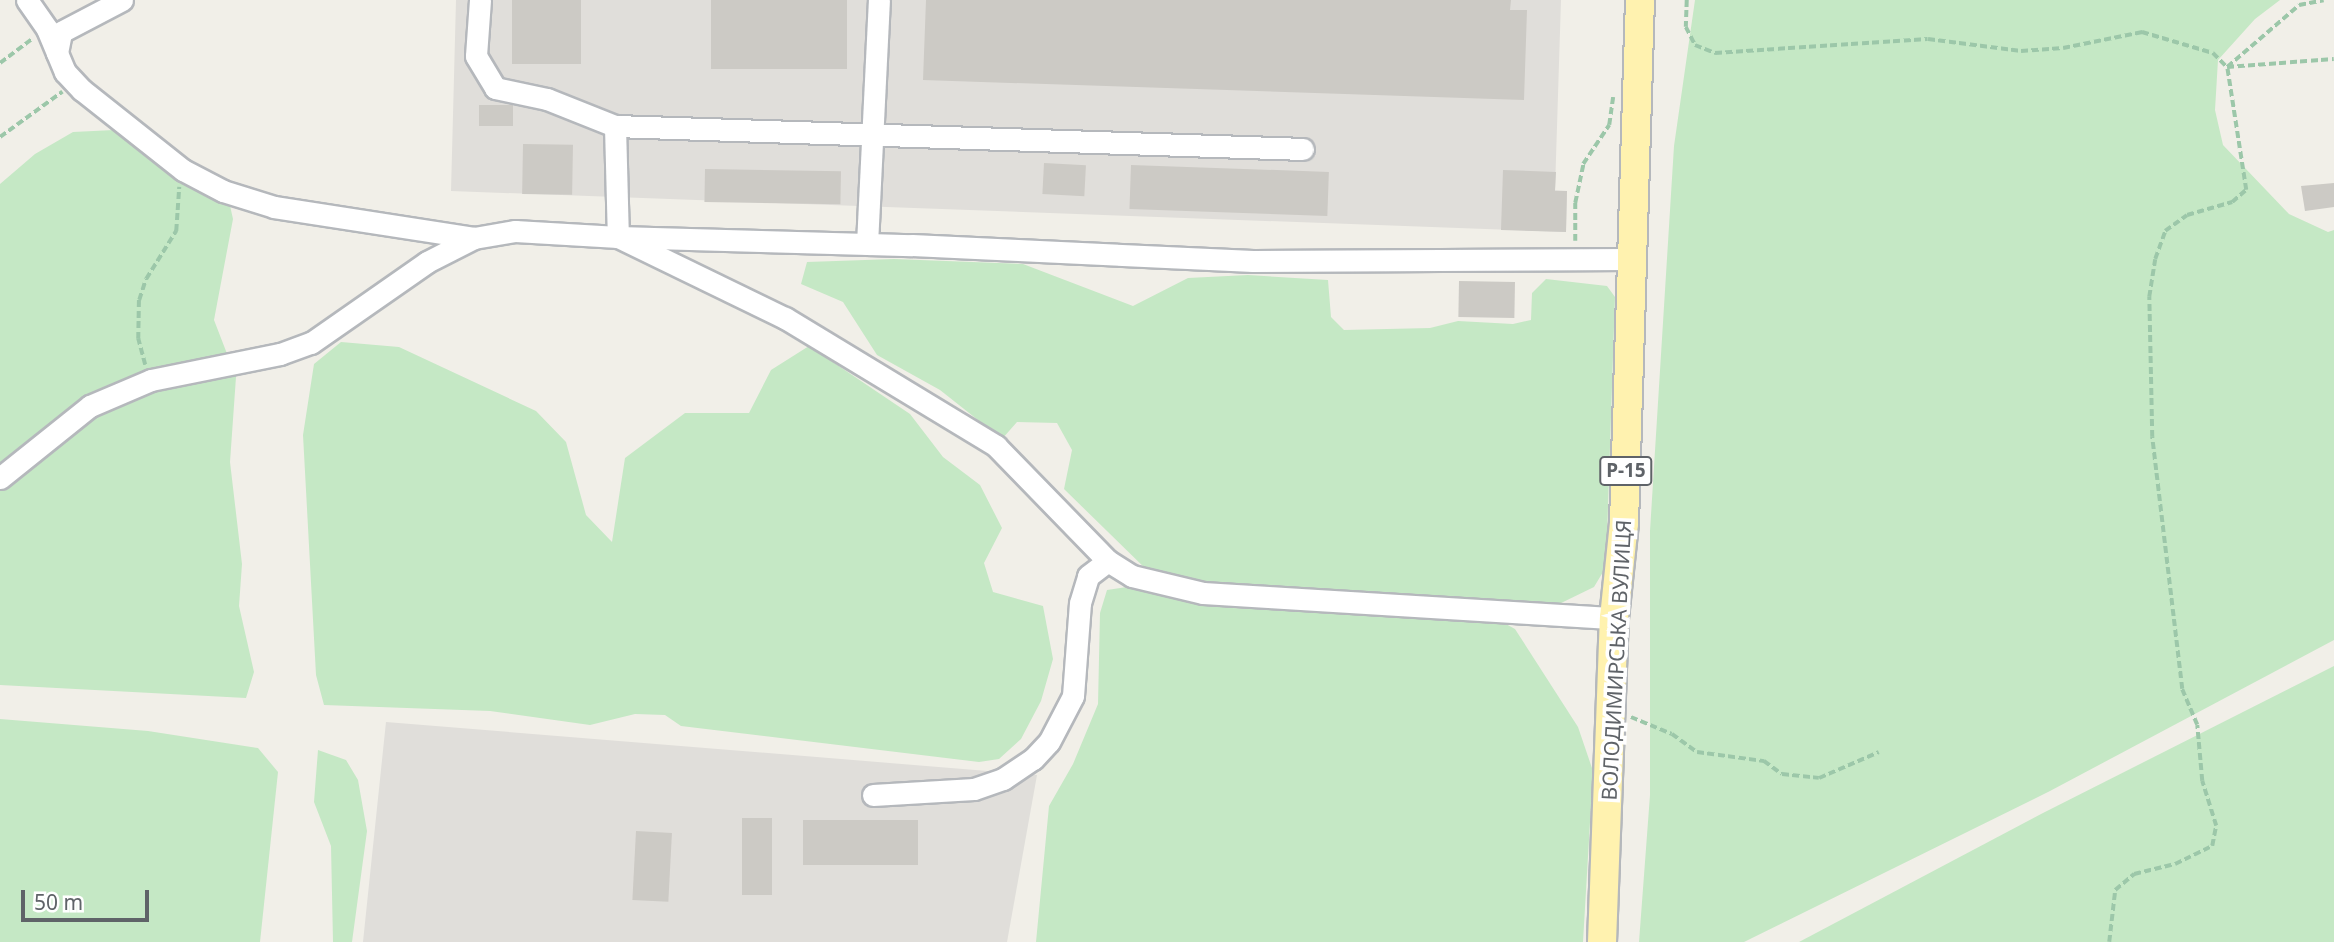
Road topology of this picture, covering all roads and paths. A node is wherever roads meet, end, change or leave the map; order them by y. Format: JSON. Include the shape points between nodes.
{"nodes":[{"id":1,"x":10,"y":0,"type":"edge"},
{"id":2,"x":27,"y":0,"type":"edge"},
{"id":3,"x":122,"y":0,"type":"edge"},
{"id":4,"x":480,"y":0,"type":"edge"},
{"id":5,"x":879,"y":0,"type":"edge"},
{"id":6,"x":1640,"y":0,"type":"edge"},
{"id":7,"x":1687,"y":0,"type":"edge"},
{"id":8,"x":2324,"y":0,"type":"edge"},
{"id":9,"x":47,"y":29,"type":"junction"},
{"id":10,"x":57,"y":53,"type":"junction"},
{"id":11,"x":2334,"y":60,"type":"edge"},
{"id":12,"x":0,"y":63,"type":"edge"},
{"id":13,"x":2227,"y":67,"type":"junction"},
{"id":14,"x":74,"y":81,"type":"junction"},
{"id":15,"x":1614,"y":85,"type":"dead end"},
{"id":16,"x":615,"y":126,"type":"junction"},
{"id":17,"x":872,"y":136,"type":"junction"},
{"id":18,"x":0,"y":137,"type":"edge"},
{"id":19,"x":1303,"y":149,"type":"dead end"},
{"id":20,"x":183,"y":170,"type":"junction"},
{"id":21,"x":618,"y":237,"type":"junction"},
{"id":22,"x":474,"y":238,"type":"junction"},
{"id":23,"x":867,"y":243,"type":"junction"},
{"id":24,"x":1575,"y":258,"type":"junction"},
{"id":25,"x":1633,"y":259,"type":"junction"},
{"id":26,"x":150,"y":380,"type":"junction"},
{"id":27,"x":0,"y":478,"type":"edge"},
{"id":28,"x":1108,"y":561,"type":"junction"},
{"id":29,"x":1614,"y":618,"type":"junction"},
{"id":30,"x":1610,"y":708,"type":"junction"},
{"id":31,"x":1879,"y":752,"type":"dead end"},
{"id":32,"x":873,"y":795,"type":"dead end"},
{"id":33,"x":1602,"y":942,"type":"edge"},
{"id":34,"x":2109,"y":942,"type":"edge"}],
"edges":[{"from":1,"to":9,"type":"street"},
{"from":2,"to":9,"type":"street"},
{"from":3,"to":10,"type":"street","via":[[61,32]]},
{"from":4,"to":16,"type":"street","via":[[476,56],[495,88],[547,99]]},
{"from":5,"to":17,"type":"street"},
{"from":6,"to":25,"type":"main road","name":"ВОЛОДИМИРСЬКА ВУЛИЦЯ","number":"Р-15"},
{"from":7,"to":13,"type":"path","via":[[1690,36],[1695,45],[1715,53],[1928,39],[2021,51],[2063,48],[2141,32],[2213,53]]},
{"from":8,"to":13,"type":"path","via":[[2299,5]]},
{"from":9,"to":10,"type":"street"},
{"from":9,"to":12,"type":"path"},
{"from":10,"to":14,"type":"street"},
{"from":11,"to":13,"type":"path"},
{"from":13,"to":34,"type":"path","via":[[2246,190],[2232,202],[2187,215],[2165,231],[2149,297],[2152,437],[2182,689],[2197,725],[2202,781],[2216,826],[2212,846],[2175,864],[2134,874],[2115,890]]},
{"from":14,"to":18,"type":"path"},
{"from":14,"to":20,"type":"street","via":[[108,114]]},
{"from":15,"to":24,"type":"path","via":[[1609,125],[1584,164],[1575,203]]},
{"from":16,"to":17,"type":"street"},
{"from":16,"to":21,"type":"street"},
{"from":17,"to":19,"type":"street"},
{"from":17,"to":23,"type":"street"},
{"from":20,"to":22,"type":"street","via":[[248,202]]},
{"from":20,"to":26,"type":"path","via":[[176,231],[146,279],[139,300],[138,339]]},
{"from":21,"to":22,"type":"street","via":[[515,231]]},
{"from":21,"to":23,"type":"street"},
{"from":21,"to":28,"type":"street","via":[[785,318],[996,446]]},
{"from":22,"to":26,"type":"street","via":[[427,262],[311,342],[281,354]]},
{"from":23,"to":24,"type":"street","via":[[1253,261]]},
{"from":24,"to":25,"type":"street"},
{"from":25,"to":29,"type":"main road","name":"ВОЛОДИМИРСЬКА ВУЛИЦЯ","number":"Р-15","via":[[1624,523]]},
{"from":26,"to":27,"type":"street","via":[[90,406]]},
{"from":28,"to":29,"type":"street","via":[[1132,576],[1203,593]]},
{"from":28,"to":32,"type":"street","via":[[1088,576],[1080,603],[1073,696],[1049,742],[1033,758],[1003,779],[974,789]]},
{"from":29,"to":30,"type":"main road","name":"ВОЛОДИМИРСЬКА ВУЛИЦЯ","number":"Р-15"},
{"from":30,"to":31,"type":"path","via":[[1672,734],[1697,752],[1764,761],[1782,774],[1819,778]]},
{"from":30,"to":33,"type":"main road","name":"ВОЛОДИМИРСЬКА ВУЛИЦЯ","number":"Р-15"}]}
